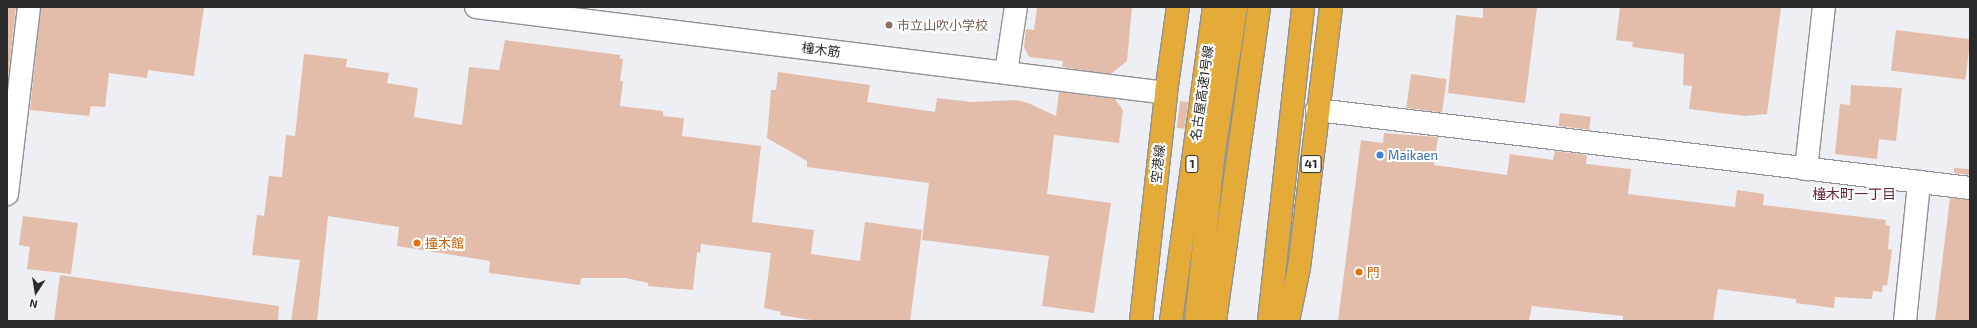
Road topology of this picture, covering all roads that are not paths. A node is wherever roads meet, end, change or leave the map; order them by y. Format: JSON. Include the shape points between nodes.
{"nodes":[{"id":1,"x":29,"y":7,"type":"edge"},
{"id":2,"x":476,"y":7,"type":"edge"},
{"id":3,"x":1016,"y":7,"type":"edge"},
{"id":4,"x":1178,"y":7,"type":"edge"},
{"id":5,"x":1214,"y":7,"type":"edge"},
{"id":6,"x":1236,"y":7,"type":"edge"},
{"id":7,"x":1259,"y":7,"type":"edge"},
{"id":8,"x":1304,"y":7,"type":"edge"},
{"id":9,"x":1331,"y":7,"type":"edge"},
{"id":10,"x":1824,"y":7,"type":"edge"},
{"id":11,"x":1006,"y":72,"type":"junction"},
{"id":12,"x":1166,"y":93,"type":"junction"},
{"id":13,"x":1317,"y":110,"type":"junction"},
{"id":14,"x":1806,"y":169,"type":"junction"},
{"id":15,"x":1920,"y":182,"type":"junction"},
{"id":16,"x":1970,"y":188,"type":"edge"},
{"id":17,"x":7,"y":194,"type":"edge"},
{"id":18,"x":1142,"y":321,"type":"edge"},
{"id":19,"x":1171,"y":321,"type":"edge"},
{"id":20,"x":1196,"y":321,"type":"edge"},
{"id":21,"x":1215,"y":321,"type":"edge"},
{"id":22,"x":1269,"y":321,"type":"edge"},
{"id":23,"x":1288,"y":321,"type":"edge"},
{"id":24,"x":1905,"y":321,"type":"edge"}],
"edges":[{"from":1,"to":17,"type":"street"},
{"from":2,"to":11,"type":"street","name":"橦木筋"},
{"from":3,"to":11,"type":"street"},
{"from":4,"to":12,"type":"highway","name":"空港線"},
{"from":5,"to":19,"type":"highway","name":"名古屋高速1号線","number":"1"},
{"from":6,"to":20,"type":"highway","name":"名古屋高速1号線","number":"1","via":[[1213,158]]},
{"from":7,"to":21,"type":"highway"},
{"from":8,"to":22,"type":"highway","number":"41"},
{"from":9,"to":13,"type":"highway","number":"41"},
{"from":10,"to":14,"type":"street"},
{"from":11,"to":12,"type":"street","name":"橦木筋"},
{"from":12,"to":18,"type":"highway","name":"空港線"},
{"from":13,"to":14,"type":"street"},
{"from":13,"to":23,"type":"highway","number":"41","via":[[1299,268]]},
{"from":14,"to":15,"type":"street"},
{"from":15,"to":16,"type":"street"},
{"from":15,"to":24,"type":"street"}]}
